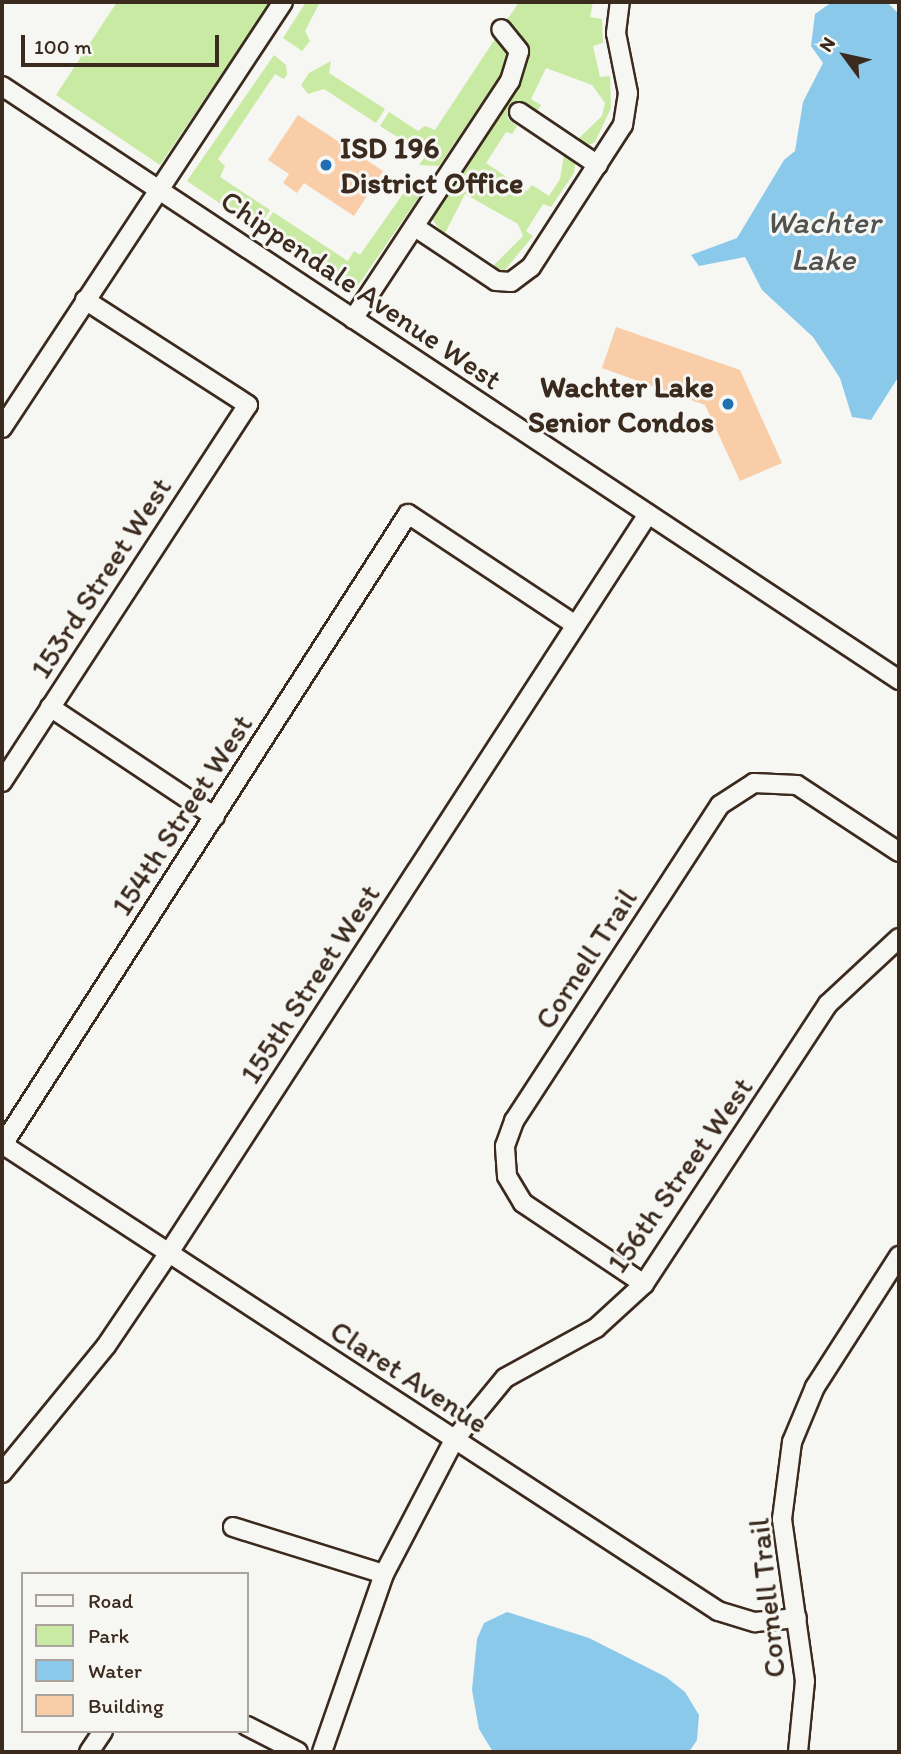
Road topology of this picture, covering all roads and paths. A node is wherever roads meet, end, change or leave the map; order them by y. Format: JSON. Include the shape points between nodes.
{"nodes":[{"id":1,"x":283,"y":2,"type":"edge"},
{"id":2,"x":620,"y":2,"type":"edge"},
{"id":3,"x":501,"y":29,"type":"dead end"},
{"id":4,"x":2,"y":86,"type":"edge"},
{"id":5,"x":519,"y":112,"type":"dead end"},
{"id":6,"x":598,"y":164,"type":"junction"},
{"id":7,"x":159,"y":190,"type":"junction"},
{"id":8,"x":415,"y":227,"type":"junction"},
{"id":9,"x":85,"y":300,"type":"junction"},
{"id":10,"x":354,"y":319,"type":"junction"},
{"id":11,"x":2,"y":428,"type":"edge"},
{"id":12,"x":648,"y":514,"type":"junction"},
{"id":13,"x":576,"y":625,"type":"junction"},
{"id":14,"x":899,"y":680,"type":"edge"},
{"id":15,"x":50,"y":707,"type":"junction"},
{"id":16,"x":2,"y":782,"type":"edge"},
{"id":17,"x":215,"y":817,"type":"junction"},
{"id":18,"x":899,"y":852,"type":"edge"},
{"id":19,"x":899,"y":938,"type":"edge"},
{"id":20,"x":2,"y":1145,"type":"edge"},
{"id":21,"x":168,"y":1254,"type":"junction"},
{"id":22,"x":899,"y":1256,"type":"edge"},
{"id":23,"x":644,"y":1284,"type":"junction"},
{"id":24,"x":454,"y":1440,"type":"junction"},
{"id":25,"x":2,"y":1473,"type":"edge"},
{"id":26,"x":233,"y":1527,"type":"dead end"},
{"id":27,"x":384,"y":1574,"type":"junction"},
{"id":28,"x":797,"y":1618,"type":"junction"},
{"id":29,"x":248,"y":1727,"type":"edge"},
{"id":30,"x":102,"y":1733,"type":"edge"},
{"id":31,"x":89,"y":1752,"type":"edge"},
{"id":32,"x":298,"y":1752,"type":"edge"},
{"id":33,"x":322,"y":1752,"type":"edge"},
{"id":34,"x":798,"y":1752,"type":"edge"}],
"edges":[{"from":1,"to":7,"type":"street"},
{"from":2,"to":6,"type":"street","via":[[616,33],[628,93],[625,116]]},
{"from":3,"to":8,"type":"street","via":[[519,51],[510,81]]},
{"from":4,"to":7,"type":"street","name":"Chippendale Avenue West"},
{"from":5,"to":6,"type":"street"},
{"from":6,"to":8,"type":"street","via":[[531,267],[511,282],[487,276]]},
{"from":7,"to":9,"type":"street"},
{"from":7,"to":10,"type":"street","name":"Chippendale Avenue West"},
{"from":8,"to":10,"type":"street"},
{"from":9,"to":11,"type":"street"},
{"from":9,"to":15,"type":"street","name":"153rd Street West","via":[[248,405]]},
{"from":10,"to":12,"type":"street","name":"Chippendale Avenue West"},
{"from":12,"to":13,"type":"street","name":"155th Street West"},
{"from":12,"to":14,"type":"street","name":"Chippendale Avenue West"},
{"from":13,"to":17,"type":"street","name":"154th Street West","via":[[408,514]]},
{"from":13,"to":21,"type":"street","name":"155th Street West"},
{"from":15,"to":16,"type":"street","name":"153rd Street West"},
{"from":15,"to":17,"type":"street"},
{"from":17,"to":20,"type":"street","name":"154th Street West"},
{"from":18,"to":23,"type":"street","name":"Cornell Trail","via":[[797,785],[754,783],[720,805],[514,1121],[505,1146],[506,1176],[523,1203]]},
{"from":19,"to":23,"type":"street","name":"156th Street West","via":[[828,1004]]},
{"from":20,"to":21,"type":"street","name":"Claret Avenue"},
{"from":21,"to":24,"type":"street","name":"Claret Avenue"},
{"from":21,"to":25,"type":"street","name":"155th Street West","via":[[106,1346]]},
{"from":22,"to":28,"type":"street","name":"Cornell Trail","via":[[815,1387],[792,1442],[782,1519]]},
{"from":23,"to":24,"type":"street","name":"156th Street West","via":[[596,1328],[505,1378]]},
{"from":24,"to":27,"type":"street","name":"156th Street West"},
{"from":24,"to":28,"type":"street","name":"Claret Avenue","via":[[718,1611],[755,1622]]},
{"from":26,"to":27,"type":"street"},
{"from":27,"to":33,"type":"street","name":"156th Street West"},
{"from":28,"to":34,"type":"street","name":"Cornell Trail","via":[[806,1681]]},
{"from":29,"to":32,"type":"street"},
{"from":30,"to":31,"type":"street"}]}
